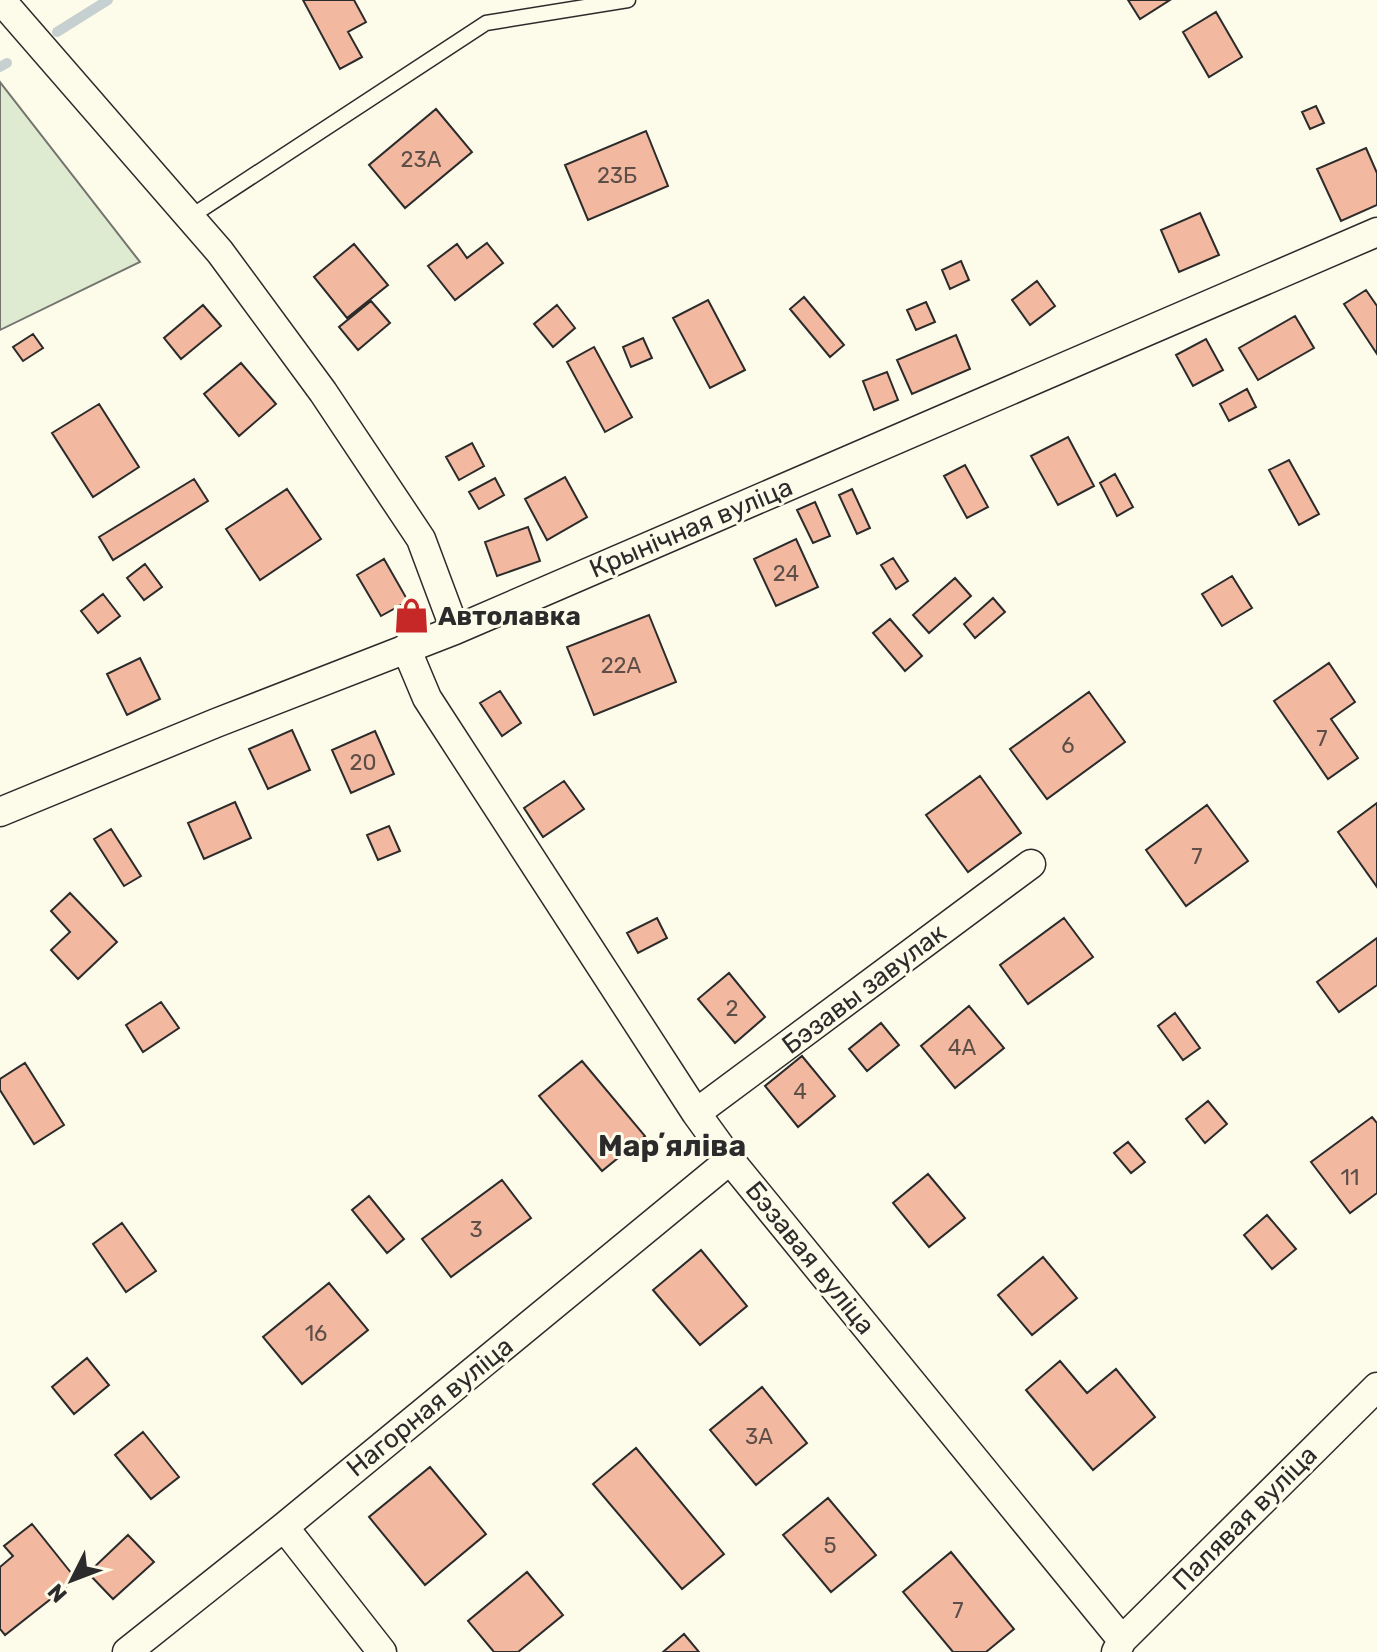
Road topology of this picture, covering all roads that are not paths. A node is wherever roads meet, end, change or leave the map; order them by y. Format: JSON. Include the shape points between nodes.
{"nodes":[{"id":1,"x":1,"y":0,"type":"edge"},
{"id":2,"x":628,"y":0,"type":"edge"},
{"id":3,"x":190,"y":217,"type":"junction"},
{"id":4,"x":1377,"y":232,"type":"edge"},
{"id":5,"x":455,"y":630,"type":"junction"},
{"id":6,"x":406,"y":648,"type":"junction"},
{"id":7,"x":0,"y":812,"type":"edge"},
{"id":8,"x":1031,"y":864,"type":"dead end"},
{"id":9,"x":696,"y":1113,"type":"junction"},
{"id":10,"x":730,"y":1160,"type":"junction"},
{"id":11,"x":1377,"y":1387,"type":"edge"},
{"id":12,"x":284,"y":1527,"type":"junction"},
{"id":13,"x":1119,"y":1646,"type":"edge"},
{"id":14,"x":127,"y":1652,"type":"edge"},
{"id":15,"x":382,"y":1652,"type":"edge"}],
"edges":[{"from":1,"to":3,"type":"street"},
{"from":2,"to":3,"type":"lane","via":[[486,23]]},
{"from":3,"to":5,"type":"street","via":[[323,392],[421,539]]},
{"from":4,"to":5,"type":"street","name":"Крынічная вуліца"},
{"from":5,"to":6,"type":"street","name":"Крынічная вуліца"},
{"from":6,"to":7,"type":"street","name":"Крынічная вуліца"},
{"from":6,"to":9,"type":"street","name":"Бэзавая вуліца","via":[[427,698]]},
{"from":8,"to":9,"type":"street","name":"Бэзавы завулак"},
{"from":9,"to":10,"type":"street","name":"Бэзавая вуліца"},
{"from":10,"to":12,"type":"street","name":"Нагорная вуліца"},
{"from":10,"to":13,"type":"street","name":"Бэзавая вуліца"},
{"from":11,"to":13,"type":"street","name":"Палявая вуліца"},
{"from":12,"to":14,"type":"street","name":"Нагорная вуліца"},
{"from":12,"to":15,"type":"street"}]}
